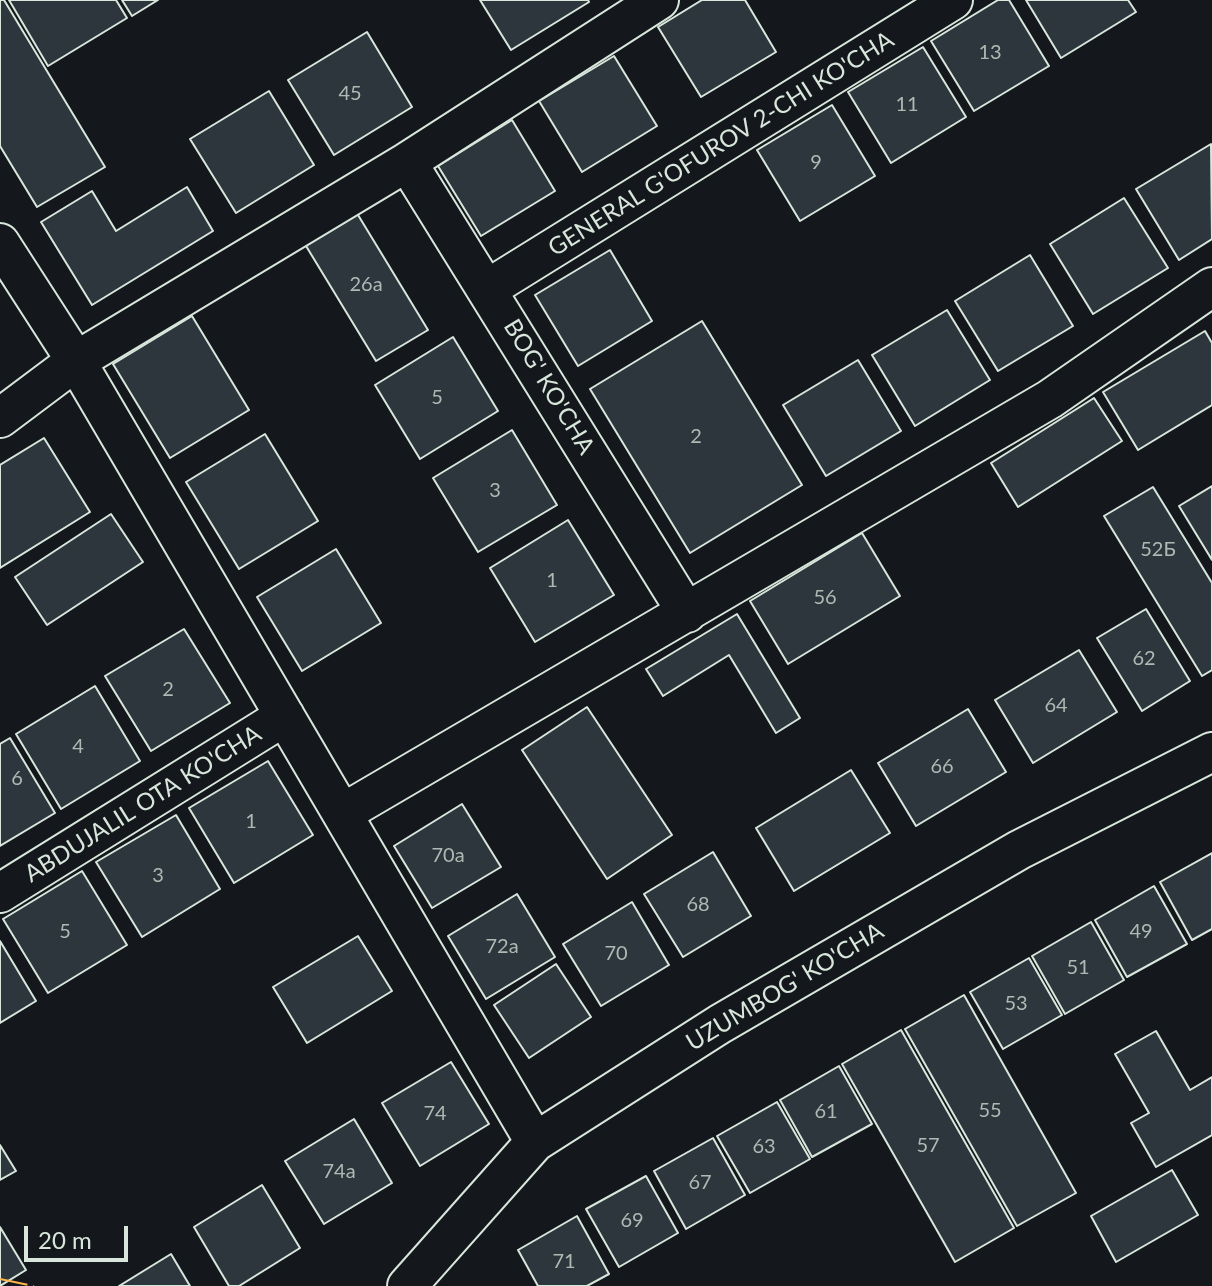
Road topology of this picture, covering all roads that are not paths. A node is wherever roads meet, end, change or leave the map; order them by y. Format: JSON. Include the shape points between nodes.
{"nodes":[{"id":1,"x":659,"y":0,"type":"edge"},
{"id":2,"x":953,"y":0,"type":"edge"},
{"id":3,"x":407,"y":162,"type":"junction"},
{"id":4,"x":0,"y":243,"type":"edge"},
{"id":5,"x":1212,"y":287,"type":"edge"},
{"id":6,"x":489,"y":288,"type":"junction"},
{"id":7,"x":76,"y":361,"type":"junction"},
{"id":8,"x":0,"y":418,"type":"edge"},
{"id":9,"x":687,"y":613,"type":"junction"},
{"id":10,"x":285,"y":716,"type":"junction"},
{"id":11,"x":1212,"y":752,"type":"edge"},
{"id":12,"x":343,"y":813,"type":"junction"},
{"id":13,"x":0,"y":893,"type":"edge"},
{"id":14,"x":535,"y":1142,"type":"junction"},
{"id":15,"x":407,"y":1286,"type":"edge"}],
"edges":[{"from":1,"to":3,"type":"street"},
{"from":2,"to":6,"type":"street","name":"GENERAL G'OFUROV 2-CHI KO'CHA"},
{"from":3,"to":6,"type":"street","name":"BOG' KO'CHA"},
{"from":3,"to":7,"type":"street"},
{"from":4,"to":7,"type":"street"},
{"from":5,"to":9,"type":"street","via":[[1050,399]]},
{"from":6,"to":9,"type":"street","name":"BOG' KO'CHA"},
{"from":7,"to":8,"type":"street"},
{"from":7,"to":10,"type":"street"},
{"from":9,"to":12,"type":"street"},
{"from":10,"to":12,"type":"street"},
{"from":10,"to":13,"type":"street","name":"ABDUJALIL OTA KO'CHA"},
{"from":11,"to":14,"type":"street","name":"UZUMBOG' KO'CHA","via":[[1005,858],[720,1024]]},
{"from":12,"to":14,"type":"street"},
{"from":14,"to":15,"type":"street","name":"UZUMBOG' KO'CHA"}]}
